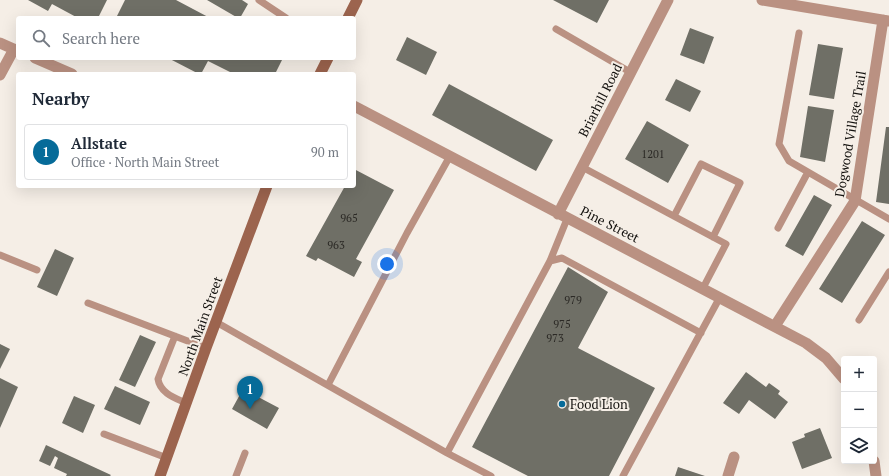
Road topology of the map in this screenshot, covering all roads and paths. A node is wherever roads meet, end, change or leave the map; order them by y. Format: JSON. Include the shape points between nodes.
{"nodes":[{"id":1,"x":259,"y":0,"type":"edge"},
{"id":2,"x":357,"y":0,"type":"edge"},
{"id":3,"x":668,"y":0,"type":"edge"},
{"id":4,"x":762,"y":0,"type":"edge"},
{"id":5,"x":283,"y":16,"type":"edge"},
{"id":6,"x":349,"y":16,"type":"edge"},
{"id":7,"x":886,"y":20,"type":"edge"},
{"id":8,"x":556,"y":29,"type":"dead end"},
{"id":9,"x":798,"y":33,"type":"dead end"},
{"id":10,"x":0,"y":43,"type":"edge"},
{"id":11,"x":16,"y":50,"type":"edge"},
{"id":12,"x":40,"y":60,"type":"edge"},
{"id":13,"x":327,"y":60,"type":"edge"},
{"id":14,"x":67,"y":72,"type":"edge"},
{"id":15,"x":321,"y":72,"type":"edge"},
{"id":16,"x":630,"y":72,"type":"junction"},
{"id":17,"x":0,"y":75,"type":"edge"},
{"id":18,"x":356,"y":107,"type":"edge"},
{"id":19,"x":450,"y":156,"type":"junction"},
{"id":20,"x":582,"y":167,"type":"junction"},
{"id":21,"x":808,"y":172,"type":"junction"},
{"id":22,"x":267,"y":188,"type":"edge"},
{"id":23,"x":855,"y":201,"type":"junction"},
{"id":24,"x":562,"y":216,"type":"junction"},
{"id":25,"x":674,"y":216,"type":"junction"},
{"id":26,"x":889,"y":220,"type":"edge"},
{"id":27,"x":778,"y":228,"type":"dead end"},
{"id":28,"x":713,"y":237,"type":"junction"},
{"id":29,"x":0,"y":255,"type":"edge"},
{"id":30,"x":550,"y":261,"type":"junction"},
{"id":31,"x":37,"y":270,"type":"dead end"},
{"id":32,"x":889,"y":272,"type":"edge"},
{"id":33,"x":703,"y":288,"type":"junction"},
{"id":34,"x":720,"y":297,"type":"junction"},
{"id":35,"x":88,"y":303,"type":"dead end"},
{"id":36,"x":858,"y":320,"type":"dead end"},
{"id":37,"x":216,"y":322,"type":"junction"},
{"id":38,"x":775,"y":326,"type":"junction"},
{"id":39,"x":701,"y":333,"type":"junction"},
{"id":40,"x":175,"y":336,"type":"junction"},
{"id":41,"x":206,"y":348,"type":"junction"},
{"id":42,"x":841,"y":376,"type":"edge"},
{"id":43,"x":328,"y":385,"type":"junction"},
{"id":44,"x":186,"y":403,"type":"junction"},
{"id":45,"x":104,"y":434,"type":"dead end"},
{"id":46,"x":245,"y":453,"type":"dead end"},
{"id":47,"x":447,"y":453,"type":"junction"},
{"id":48,"x":734,"y":457,"type":"dead end"},
{"id":49,"x":167,"y":458,"type":"junction"},
{"id":50,"x":874,"y":464,"type":"edge"},
{"id":51,"x":160,"y":476,"type":"edge"},
{"id":52,"x":236,"y":476,"type":"edge"},
{"id":53,"x":491,"y":476,"type":"edge"},
{"id":54,"x":623,"y":476,"type":"edge"},
{"id":55,"x":728,"y":476,"type":"edge"},
{"id":56,"x":876,"y":476,"type":"edge"}],
"edges":[{"from":1,"to":5,"type":"lane"},
{"from":2,"to":6,"type":"main road"},
{"from":3,"to":16,"type":"street","name":"Briarhill Road"},
{"from":4,"to":7,"type":"street"},
{"from":7,"to":23,"type":"street","name":"Dogwood Village Trail"},
{"from":8,"to":16,"type":"lane"},
{"from":9,"to":21,"type":"lane","via":[[779,144],[789,161]]},
{"from":10,"to":11,"type":"street"},
{"from":11,"to":17,"type":"street"},
{"from":12,"to":14,"type":"street"},
{"from":13,"to":15,"type":"main road"},
{"from":16,"to":20,"type":"street","name":"Briarhill Road"},
{"from":18,"to":19,"type":"street","name":"Pine Street"},
{"from":19,"to":24,"type":"street","name":"Pine Street"},
{"from":19,"to":43,"type":"lane"},
{"from":20,"to":24,"type":"street","name":"Briarhill Road"},
{"from":20,"to":25,"type":"lane"},
{"from":21,"to":23,"type":"lane"},
{"from":21,"to":27,"type":"lane"},
{"from":22,"to":37,"type":"main road","name":"North Main Street"},
{"from":23,"to":26,"type":"lane"},
{"from":23,"to":38,"type":"street","name":"Dogwood Village Trail"},
{"from":24,"to":30,"type":"lane"},
{"from":24,"to":33,"type":"street","name":"Pine Street"},
{"from":25,"to":28,"type":"lane"},
{"from":25,"to":28,"type":"lane","via":[[701,164],[740,183]]},
{"from":28,"to":33,"type":"lane","via":[[726,244]]},
{"from":29,"to":31,"type":"lane"},
{"from":30,"to":39,"type":"lane","via":[[562,258]]},
{"from":30,"to":47,"type":"lane"},
{"from":32,"to":36,"type":"lane"},
{"from":33,"to":34,"type":"street","name":"Pine Street"},
{"from":34,"to":38,"type":"street","name":"Pine Street"},
{"from":34,"to":39,"type":"lane"},
{"from":35,"to":40,"type":"lane"},
{"from":37,"to":41,"type":"main road","name":"North Main Street"},
{"from":37,"to":43,"type":"lane"},
{"from":38,"to":42,"type":"street","name":"Pine Street","via":[[806,343],[826,358]]},
{"from":39,"to":54,"type":"lane"},
{"from":40,"to":41,"type":"lane"},
{"from":40,"to":44,"type":"lane","via":[[158,380],[159,386],[168,394]]},
{"from":41,"to":44,"type":"main road","name":"North Main Street"},
{"from":43,"to":47,"type":"lane"},
{"from":44,"to":49,"type":"main road","name":"North Main Street"},
{"from":45,"to":49,"type":"lane"},
{"from":46,"to":52,"type":"lane"},
{"from":47,"to":53,"type":"lane"},
{"from":48,"to":55,"type":"street"},
{"from":49,"to":51,"type":"main road","name":"North Main Street"},
{"from":50,"to":56,"type":"street"}]}
